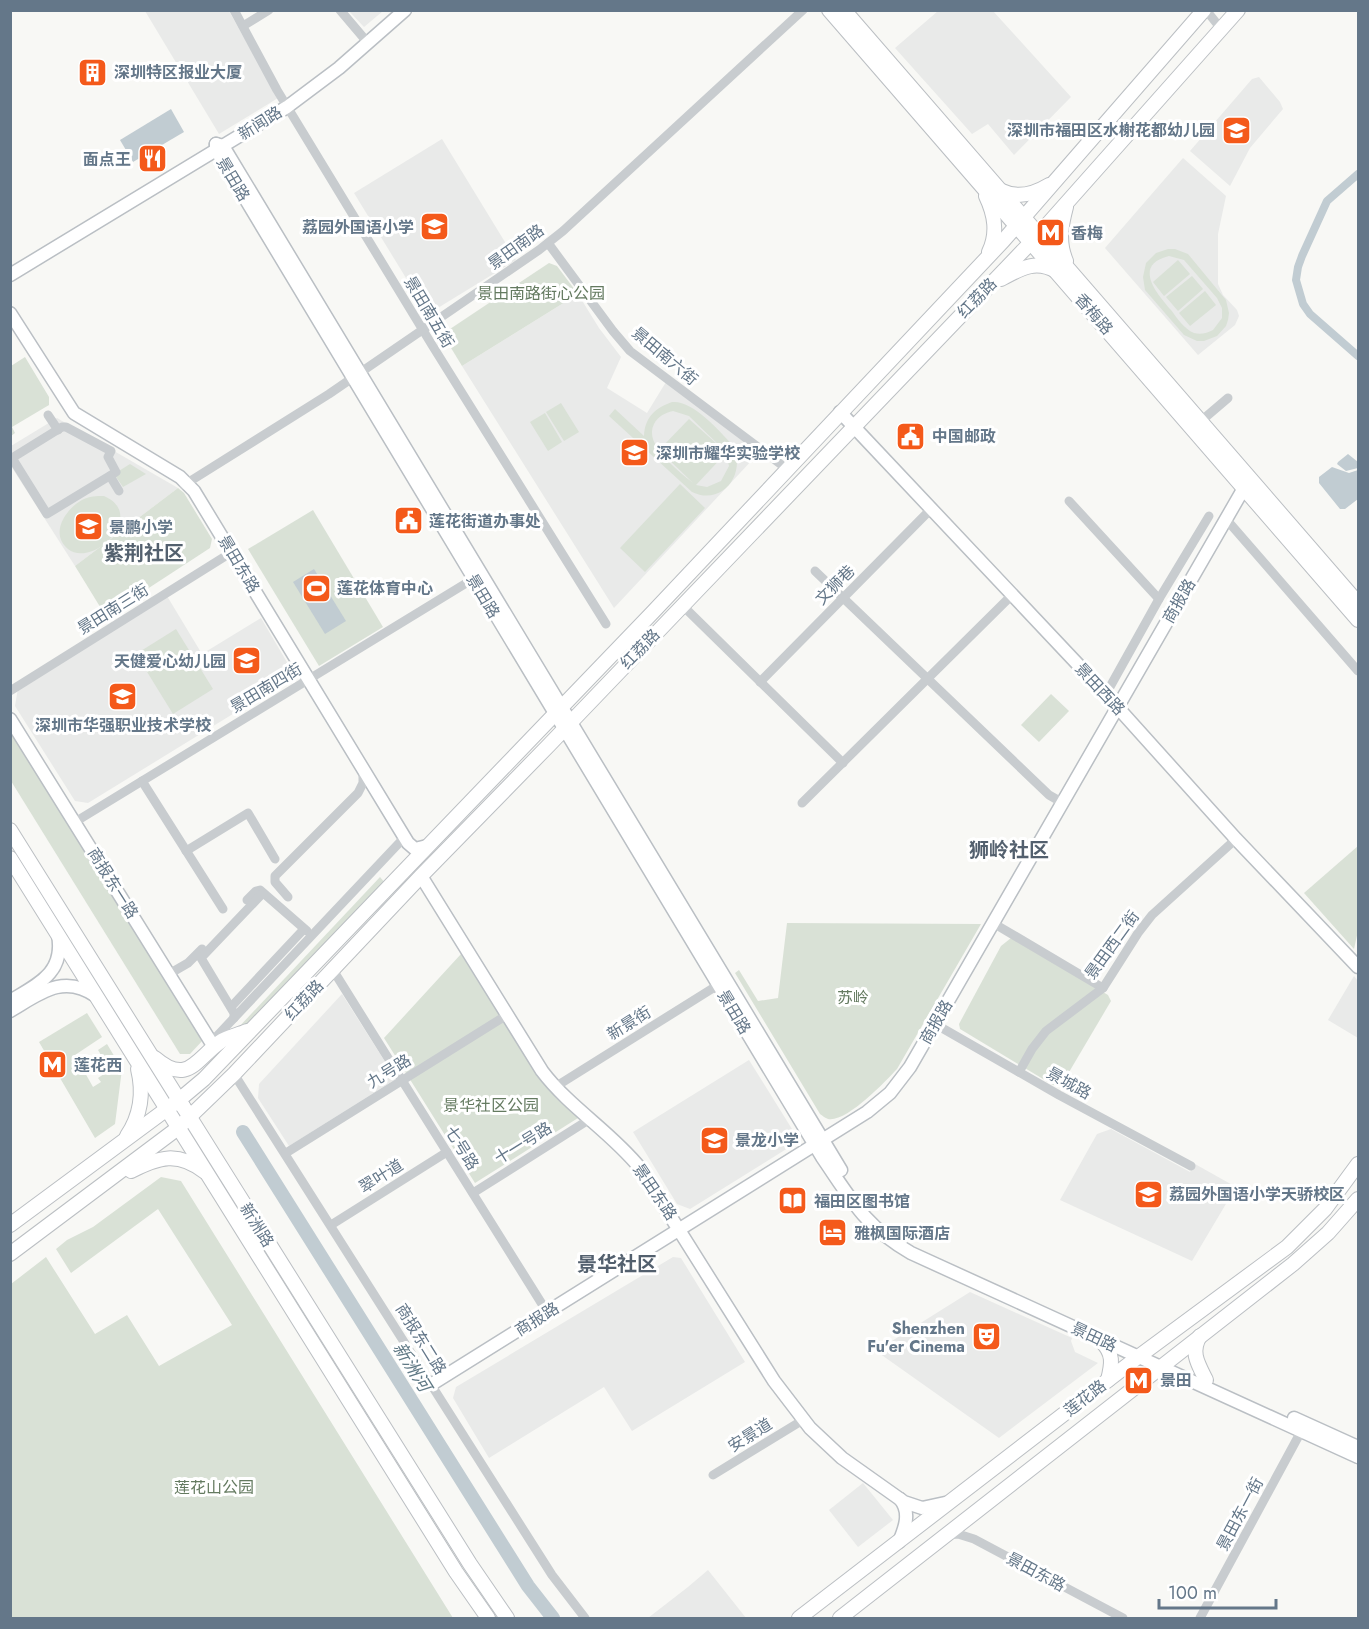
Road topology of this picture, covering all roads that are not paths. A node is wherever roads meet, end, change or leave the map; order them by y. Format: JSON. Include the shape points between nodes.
{"nodes":[{"id":1,"x":234,"y":10,"type":"edge"},
{"id":2,"x":269,"y":10,"type":"edge"},
{"id":3,"x":340,"y":10,"type":"edge"},
{"id":4,"x":394,"y":10,"type":"edge"},
{"id":5,"x":405,"y":10,"type":"edge"},
{"id":6,"x":803,"y":10,"type":"edge"},
{"id":7,"x":829,"y":10,"type":"edge"},
{"id":8,"x":844,"y":10,"type":"edge"},
{"id":9,"x":1205,"y":10,"type":"edge"},
{"id":10,"x":1238,"y":10,"type":"edge"},
{"id":11,"x":243,"y":26,"type":"junction"},
{"id":12,"x":1222,"y":30,"type":"junction"},
{"id":13,"x":365,"y":40,"type":"junction"},
{"id":14,"x":286,"y":104,"type":"junction"},
{"id":15,"x":218,"y":147,"type":"junction"},
{"id":16,"x":976,"y":179,"type":"junction"},
{"id":17,"x":1056,"y":181,"type":"junction"},
{"id":18,"x":1000,"y":189,"type":"junction"},
{"id":19,"x":1067,"y":204,"type":"junction"},
{"id":20,"x":1021,"y":221,"type":"junction"},
{"id":21,"x":1035,"y":238,"type":"junction"},
{"id":22,"x":548,"y":243,"type":"junction"},
{"id":23,"x":986,"y":259,"type":"junction"},
{"id":24,"x":10,"y":269,"type":"edge"},
{"id":25,"x":1065,"y":272,"type":"junction"},
{"id":26,"x":10,"y":275,"type":"edge"},
{"id":27,"x":989,"y":285,"type":"junction"},
{"id":28,"x":10,"y":313,"type":"edge"},
{"id":29,"x":10,"y":319,"type":"edge"},
{"id":30,"x":422,"y":330,"type":"junction"},
{"id":31,"x":356,"y":375,"type":"junction"},
{"id":32,"x":1228,"y":398,"type":"dead end"},
{"id":33,"x":840,"y":412,"type":"junction"},
{"id":34,"x":48,"y":415,"type":"dead end"},
{"id":35,"x":1201,"y":421,"type":"junction"},
{"id":36,"x":854,"y":427,"type":"junction"},
{"id":37,"x":58,"y":430,"type":"junction"},
{"id":38,"x":787,"y":469,"type":"junction"},
{"id":39,"x":110,"y":476,"type":"junction"},
{"id":40,"x":1247,"y":483,"type":"junction"},
{"id":41,"x":185,"y":484,"type":"junction"},
{"id":42,"x":119,"y":491,"type":"dead end"},
{"id":43,"x":1069,"y":501,"type":"dead end"},
{"id":44,"x":931,"y":509,"type":"junction"},
{"id":45,"x":1209,"y":516,"type":"dead end"},
{"id":46,"x":1226,"y":519,"type":"junction"},
{"id":47,"x":231,"y":553,"type":"junction"},
{"id":48,"x":815,"y":571,"type":"dead end"},
{"id":49,"x":473,"y":579,"type":"junction"},
{"id":50,"x":1012,"y":595,"type":"junction"},
{"id":51,"x":843,"y":598,"type":"junction"},
{"id":52,"x":1159,"y":599,"type":"junction"},
{"id":53,"x":1359,"y":603,"type":"edge"},
{"id":54,"x":682,"y":605,"type":"junction"},
{"id":55,"x":1359,"y":620,"type":"edge"},
{"id":56,"x":606,"y":624,"type":"dead end"},
{"id":57,"x":1359,"y":670,"type":"edge"},
{"id":58,"x":928,"y":679,"type":"junction"},
{"id":59,"x":308,"y":680,"type":"junction"},
{"id":60,"x":760,"y":682,"type":"junction"},
{"id":61,"x":10,"y":691,"type":"edge"},
{"id":62,"x":1106,"y":694,"type":"junction"},
{"id":63,"x":1118,"y":708,"type":"junction"},
{"id":64,"x":557,"y":711,"type":"junction"},
{"id":65,"x":10,"y":719,"type":"edge"},
{"id":66,"x":567,"y":726,"type":"junction"},
{"id":67,"x":843,"y":763,"type":"junction"},
{"id":68,"x":363,"y":776,"type":"junction"},
{"id":69,"x":142,"y":781,"type":"junction"},
{"id":70,"x":358,"y":793,"type":"junction"},
{"id":71,"x":375,"y":797,"type":"junction"},
{"id":72,"x":802,"y":803,"type":"dead end"},
{"id":73,"x":1063,"y":803,"type":"junction"},
{"id":74,"x":75,"y":822,"type":"junction"},
{"id":75,"x":10,"y":830,"type":"edge"},
{"id":76,"x":1236,"y":839,"type":"junction"},
{"id":77,"x":401,"y":841,"type":"junction"},
{"id":78,"x":427,"y":846,"type":"junction"},
{"id":79,"x":186,"y":850,"type":"junction"},
{"id":80,"x":10,"y":858,"type":"edge"},
{"id":81,"x":275,"y":859,"type":"dead end"},
{"id":82,"x":408,"y":866,"type":"junction"},
{"id":83,"x":421,"y":876,"type":"junction"},
{"id":84,"x":263,"y":894,"type":"junction"},
{"id":85,"x":288,"y":897,"type":"dead end"},
{"id":86,"x":247,"y":900,"type":"dead end"},
{"id":87,"x":223,"y":909,"type":"dead end"},
{"id":88,"x":993,"y":923,"type":"junction"},
{"id":89,"x":304,"y":929,"type":"junction"},
{"id":90,"x":315,"y":932,"type":"junction"},
{"id":91,"x":58,"y":934,"type":"junction"},
{"id":92,"x":207,"y":943,"type":"dead end"},
{"id":93,"x":201,"y":958,"type":"junction"},
{"id":94,"x":1359,"y":967,"type":"edge"},
{"id":95,"x":333,"y":970,"type":"junction"},
{"id":96,"x":170,"y":975,"type":"junction"},
{"id":97,"x":718,"y":985,"type":"junction"},
{"id":98,"x":1103,"y":988,"type":"junction"},
{"id":99,"x":98,"y":997,"type":"junction"},
{"id":100,"x":10,"y":1001,"type":"edge"},
{"id":101,"x":231,"y":1007,"type":"junction"},
{"id":102,"x":10,"y":1011,"type":"edge"},
{"id":103,"x":507,"y":1015,"type":"junction"},
{"id":104,"x":234,"y":1018,"type":"junction"},
{"id":105,"x":934,"y":1024,"type":"junction"},
{"id":106,"x":251,"y":1030,"type":"junction"},
{"id":107,"x":218,"y":1041,"type":"junction"},
{"id":108,"x":149,"y":1052,"type":"junction"},
{"id":109,"x":134,"y":1055,"type":"junction"},
{"id":110,"x":1018,"y":1072,"type":"junction"},
{"id":111,"x":234,"y":1074,"type":"junction"},
{"id":112,"x":402,"y":1080,"type":"junction"},
{"id":113,"x":555,"y":1087,"type":"junction"},
{"id":114,"x":179,"y":1100,"type":"junction"},
{"id":115,"x":167,"y":1109,"type":"junction"},
{"id":116,"x":190,"y":1118,"type":"junction"},
{"id":117,"x":590,"y":1119,"type":"junction"},
{"id":118,"x":178,"y":1128,"type":"junction"},
{"id":119,"x":819,"y":1142,"type":"junction"},
{"id":120,"x":120,"y":1144,"type":"junction"},
{"id":121,"x":447,"y":1152,"type":"junction"},
{"id":122,"x":286,"y":1153,"type":"junction"},
{"id":123,"x":1359,"y":1164,"type":"edge"},
{"id":124,"x":1191,"y":1166,"type":"dead end"},
{"id":125,"x":207,"y":1173,"type":"junction"},
{"id":126,"x":105,"y":1184,"type":"junction"},
{"id":127,"x":473,"y":1193,"type":"junction"},
{"id":128,"x":1359,"y":1199,"type":"edge"},
{"id":129,"x":10,"y":1225,"type":"edge"},
{"id":130,"x":331,"y":1225,"type":"junction"},
{"id":131,"x":680,"y":1229,"type":"junction"},
{"id":132,"x":10,"y":1254,"type":"edge"},
{"id":133,"x":548,"y":1312,"type":"junction"},
{"id":134,"x":1200,"y":1336,"type":"junction"},
{"id":135,"x":1101,"y":1341,"type":"junction"},
{"id":136,"x":1142,"y":1355,"type":"junction"},
{"id":137,"x":1164,"y":1364,"type":"junction"},
{"id":138,"x":1108,"y":1380,"type":"junction"},
{"id":139,"x":1206,"y":1380,"type":"junction"},
{"id":140,"x":432,"y":1384,"type":"junction"},
{"id":141,"x":803,"y":1420,"type":"junction"},
{"id":142,"x":1304,"y":1427,"type":"junction"},
{"id":143,"x":1359,"y":1447,"type":"edge"},
{"id":144,"x":1359,"y":1457,"type":"edge"},
{"id":145,"x":713,"y":1475,"type":"dead end"},
{"id":146,"x":899,"y":1499,"type":"junction"},
{"id":147,"x":953,"y":1500,"type":"junction"},
{"id":148,"x":948,"y":1535,"type":"junction"},
{"id":149,"x":899,"y":1542,"type":"junction"},
{"id":150,"x":488,"y":1618,"type":"edge"},
{"id":151,"x":507,"y":1618,"type":"edge"},
{"id":152,"x":585,"y":1618,"type":"edge"},
{"id":153,"x":799,"y":1618,"type":"edge"},
{"id":154,"x":840,"y":1618,"type":"edge"},
{"id":155,"x":1123,"y":1618,"type":"edge"},
{"id":156,"x":1200,"y":1618,"type":"edge"}],
"edges":[{"from":1,"to":11,"type":"street","name":"景田南五街"},
{"from":2,"to":11,"type":"street"},
{"from":3,"to":13,"type":"street"},
{"from":4,"to":13,"type":"street","name":"新闻路"},
{"from":5,"to":13,"type":"street","name":"新闻路"},
{"from":6,"to":22,"type":"street","name":"景田南路"},
{"from":7,"to":16,"type":"main road","name":"香梅路"},
{"from":8,"to":18,"type":"main road","name":"香梅路"},
{"from":9,"to":12,"type":"street"},
{"from":9,"to":17,"type":"main road","name":"红荔路"},
{"from":10,"to":12,"type":"main road","name":"红荔路"},
{"from":11,"to":14,"type":"street","name":"景田南五街"},
{"from":12,"to":19,"type":"main road","name":"红荔路"},
{"from":13,"to":14,"type":"street","name":"新闻路","via":[[339,68]]},
{"from":14,"to":15,"type":"street","name":"新闻路"},
{"from":14,"to":30,"type":"street","name":"景田南五街"},
{"from":15,"to":24,"type":"street","name":"新闻路"},
{"from":15,"to":26,"type":"street","name":"新闻路"},
{"from":15,"to":31,"type":"street","name":"景田路"},
{"from":16,"to":20,"type":"main road","name":"香梅路"},
{"from":16,"to":23,"type":"main road","via":[[990,205],[995,226]]},
{"from":17,"to":18,"type":"main road","via":[[1037,192],[1021,195]]},
{"from":17,"to":20,"type":"main road","name":"红荔路"},
{"from":18,"to":20,"type":"main road","name":"香梅路"},
{"from":19,"to":21,"type":"main road","name":"红荔路"},
{"from":19,"to":25,"type":"main road","via":[[1061,223]]},
{"from":20,"to":21,"type":"main road","name":"香梅路"},
{"from":20,"to":23,"type":"main road","name":"红荔路"},
{"from":21,"to":25,"type":"main road","name":"香梅路"},
{"from":21,"to":27,"type":"main road","name":"红荔路"},
{"from":22,"to":30,"type":"street","name":"景田南路"},
{"from":22,"to":38,"type":"street","name":"景田南六街","via":[[630,351]]},
{"from":23,"to":33,"type":"main road","name":"红荔路"},
{"from":25,"to":27,"type":"main road","via":[[1030,265]]},
{"from":25,"to":35,"type":"main road","name":"香梅路"},
{"from":25,"to":40,"type":"main road","name":"香梅路"},
{"from":27,"to":36,"type":"main road","name":"红荔路"},
{"from":28,"to":41,"type":"street","name":"景田东路","via":[[74,413]]},
{"from":29,"to":41,"type":"street","name":"景田东路","via":[[74,418]]},
{"from":30,"to":31,"type":"street","name":"景田南路"},
{"from":30,"to":56,"type":"street","name":"景田南五街"},
{"from":31,"to":41,"type":"street","name":"景田南路"},
{"from":31,"to":49,"type":"street","name":"景田路"},
{"from":31,"to":64,"type":"street","name":"景田路"},
{"from":32,"to":35,"type":"street"},
{"from":33,"to":36,"type":"street","name":"景田西路"},
{"from":33,"to":38,"type":"main road","name":"红荔路"},
{"from":34,"to":37,"type":"street"},
{"from":35,"to":40,"type":"main road","name":"香梅路"},
{"from":36,"to":44,"type":"street","name":"景田西路"},
{"from":36,"to":54,"type":"main road","name":"红荔路"},
{"from":37,"to":39,"type":"street","via":[[66,426],[111,452],[108,458],[116,472]]},
{"from":37,"to":39,"type":"street","via":[[12,458],[48,514]]},
{"from":38,"to":64,"type":"main road","name":"红荔路"},
{"from":39,"to":42,"type":"street"},
{"from":40,"to":46,"type":"street","name":"商报路"},
{"from":40,"to":53,"type":"main road","name":"香梅路"},
{"from":40,"to":55,"type":"main road","name":"香梅路"},
{"from":41,"to":47,"type":"street","name":"景田东路"},
{"from":43,"to":52,"type":"street"},
{"from":44,"to":50,"type":"street","name":"景田西路"},
{"from":44,"to":51,"type":"street","name":"文狮巷"},
{"from":45,"to":52,"type":"street"},
{"from":46,"to":57,"type":"street"},
{"from":46,"to":63,"type":"street","name":"商报路"},
{"from":47,"to":59,"type":"street","name":"景田东路"},
{"from":47,"to":61,"type":"street","name":"景田南三街"},
{"from":48,"to":51,"type":"street"},
{"from":49,"to":59,"type":"street","name":"景田南四街"},
{"from":49,"to":64,"type":"street","name":"景田路"},
{"from":50,"to":58,"type":"street"},
{"from":50,"to":62,"type":"street","name":"景田西路"},
{"from":51,"to":58,"type":"street"},
{"from":51,"to":60,"type":"street","name":"文狮巷"},
{"from":52,"to":62,"type":"street"},
{"from":54,"to":60,"type":"street"},
{"from":54,"to":66,"type":"main road","name":"红荔路"},
{"from":58,"to":67,"type":"street"},
{"from":58,"to":73,"type":"street","via":[[1049,795]]},
{"from":59,"to":68,"type":"street","name":"景田东路"},
{"from":59,"to":69,"type":"street","name":"景田南四街"},
{"from":59,"to":78,"type":"street","name":"景田东路","via":[[410,846]]},
{"from":60,"to":67,"type":"street"},
{"from":62,"to":63,"type":"street","name":"景田西路"},
{"from":63,"to":73,"type":"street","name":"商报路"},
{"from":63,"to":76,"type":"street","name":"景田西路"},
{"from":64,"to":66,"type":"street","name":"景田路"},
{"from":64,"to":78,"type":"main road","name":"红荔路"},
{"from":65,"to":74,"type":"street","name":"商报东一路"},
{"from":66,"to":83,"type":"main road","name":"红荔路"},
{"from":66,"to":97,"type":"street","name":"景田路"},
{"from":66,"to":119,"type":"street","name":"景田路"},
{"from":67,"to":72,"type":"street"},
{"from":68,"to":70,"type":"street"},
{"from":68,"to":71,"type":"street","name":"景田东路"},
{"from":69,"to":74,"type":"street","name":"景田南四街"},
{"from":69,"to":79,"type":"street"},
{"from":70,"to":71,"type":"street","via":[[365,789]]},
{"from":70,"to":85,"type":"street","via":[[275,876],[275,882]]},
{"from":71,"to":77,"type":"street","name":"景田东路"},
{"from":73,"to":88,"type":"street","name":"商报路"},
{"from":74,"to":96,"type":"street","name":"商报东一路"},
{"from":75,"to":108,"type":"main road","name":"新洲路"},
{"from":76,"to":94,"type":"street","name":"景田西路"},
{"from":76,"to":98,"type":"street","name":"景田西二街","via":[[1147,921]]},
{"from":77,"to":82,"type":"street","name":"景田东路","via":[[408,854]]},
{"from":77,"to":90,"type":"street"},
{"from":78,"to":82,"type":"main road","name":"红荔路"},
{"from":79,"to":81,"type":"street","via":[[248,813]]},
{"from":79,"to":87,"type":"street"},
{"from":80,"to":91,"type":"main road","name":"新洲路"},
{"from":82,"to":106,"type":"main road","name":"红荔路"},
{"from":83,"to":95,"type":"main road","name":"红荔路"},
{"from":83,"to":103,"type":"street","name":"景田东路"},
{"from":84,"to":86,"type":"street","via":[[256,891]]},
{"from":84,"to":89,"type":"street"},
{"from":84,"to":93,"type":"street"},
{"from":88,"to":98,"type":"street"},
{"from":88,"to":105,"type":"street","name":"商报路"},
{"from":89,"to":90,"type":"street"},
{"from":89,"to":101,"type":"street"},
{"from":90,"to":104,"type":"street"},
{"from":91,"to":99,"type":"main road","name":"新洲路"},
{"from":91,"to":100,"type":"street","via":[[59,952],[53,968],[43,980]]},
{"from":92,"to":96,"type":"street"},
{"from":93,"to":96,"type":"street"},
{"from":93,"to":101,"type":"street"},
{"from":95,"to":111,"type":"main road","name":"红荔路"},
{"from":95,"to":112,"type":"street","name":"七号路"},
{"from":96,"to":107,"type":"street","name":"商报东一路"},
{"from":97,"to":113,"type":"street","name":"新景街"},
{"from":97,"to":119,"type":"street","name":"景田路"},
{"from":98,"to":110,"type":"street","name":"景田西二街","via":[[1046,1032]]},
{"from":99,"to":102,"type":"street","via":[[78,987],[59,986]]},
{"from":99,"to":109,"type":"main road","name":"新洲路"},
{"from":101,"to":104,"type":"street"},
{"from":103,"to":112,"type":"street","name":"九号路"},
{"from":103,"to":113,"type":"street","name":"景田东路"},
{"from":104,"to":107,"type":"street"},
{"from":105,"to":110,"type":"street","name":"景城路"},
{"from":105,"to":119,"type":"street","name":"商报路","via":[[890,1093]]},
{"from":106,"to":107,"type":"main road"},
{"from":106,"to":114,"type":"main road","name":"红荔路"},
{"from":107,"to":108,"type":"main road","via":[[198,1064],[181,1070],[163,1065]]},
{"from":108,"to":114,"type":"main road","name":"新洲路"},
{"from":109,"to":115,"type":"main road","name":"新洲路"},
{"from":109,"to":120,"type":"main road","via":[[141,1080],[140,1104],[134,1123]]},
{"from":110,"to":124,"type":"street","name":"景城路"},
{"from":111,"to":116,"type":"main road","name":"红荔路"},
{"from":111,"to":122,"type":"street","name":"商报东二路"},
{"from":112,"to":121,"type":"street","name":"七号路"},
{"from":112,"to":122,"type":"street","name":"九号路"},
{"from":113,"to":117,"type":"street","name":"景田东路"},
{"from":114,"to":115,"type":"main road","name":"红荔路"},
{"from":114,"to":116,"type":"main road","name":"新洲路"},
{"from":115,"to":118,"type":"main road","name":"新洲路"},
{"from":115,"to":120,"type":"main road","name":"红荔路"},
{"from":116,"to":118,"type":"main road","name":"红荔路"},
{"from":116,"to":151,"type":"main road","name":"新洲路"},
{"from":117,"to":127,"type":"street","name":"十一号路"},
{"from":117,"to":131,"type":"street","name":"景田东路","via":[[633,1159]]},
{"from":118,"to":125,"type":"main road","name":"新洲路"},
{"from":118,"to":126,"type":"main road","name":"红荔路"},
{"from":119,"to":131,"type":"street","name":"商报路"},
{"from":119,"to":135,"type":"street","name":"景田路","via":[[854,1206],[891,1240],[911,1253]]},
{"from":119,"to":136,"type":"street","name":"景田路","via":[[867,1208],[900,1238]]},
{"from":120,"to":129,"type":"main road","name":"红荔路"},
{"from":121,"to":127,"type":"street","name":"七号路"},
{"from":121,"to":130,"type":"street","name":"翠叶道"},
{"from":122,"to":130,"type":"street","name":"商报东二路"},
{"from":123,"to":136,"type":"main road","name":"莲花路","via":[[1325,1209],[1296,1238]]},
{"from":125,"to":126,"type":"main road","via":[[183,1160],[160,1158]]},
{"from":125,"to":150,"type":"main road","name":"新洲路"},
{"from":126,"to":132,"type":"main road","name":"红荔路"},
{"from":127,"to":133,"type":"street","name":"七号路"},
{"from":128,"to":134,"type":"main road","name":"莲花路","via":[[1312,1248]]},
{"from":130,"to":140,"type":"street","name":"商报东二路"},
{"from":131,"to":133,"type":"street","name":"商报路"},
{"from":131,"to":141,"type":"street","name":"景田东路","via":[[774,1381]]},
{"from":133,"to":140,"type":"street","name":"商报路"},
{"from":134,"to":137,"type":"main road","name":"莲花路"},
{"from":134,"to":139,"type":"main road","via":[[1195,1358]]},
{"from":135,"to":136,"type":"street","name":"景田路"},
{"from":135,"to":138,"type":"main road","via":[[1111,1353]]},
{"from":136,"to":137,"type":"street","name":"景田路"},
{"from":136,"to":138,"type":"main road","name":"莲花路"},
{"from":137,"to":139,"type":"street","name":"景田路"},
{"from":137,"to":142,"type":"street","name":"景田路"},
{"from":137,"to":148,"type":"main road","name":"莲花路"},
{"from":138,"to":147,"type":"main road","name":"莲花路"},
{"from":139,"to":142,"type":"street","name":"景田路"},
{"from":140,"to":152,"type":"street","name":"商报东二路","via":[[552,1575]]},
{"from":141,"to":145,"type":"street","name":"安景道"},
{"from":141,"to":146,"type":"street","name":"景田东路","via":[[842,1458]]},
{"from":142,"to":143,"type":"street","name":"景田路"},
{"from":142,"to":144,"type":"street","name":"景田路"},
{"from":142,"to":156,"type":"street","name":"景田东一街"},
{"from":146,"to":147,"type":"street","name":"景田东路","via":[[922,1508]]},
{"from":146,"to":149,"type":"street","via":[[906,1514]]},
{"from":147,"to":149,"type":"main road","name":"莲花路"},
{"from":148,"to":154,"type":"main road","name":"莲花路"},
{"from":148,"to":155,"type":"street","name":"景田东路","via":[[974,1539]]},
{"from":149,"to":153,"type":"main road","name":"莲花路"}]}
